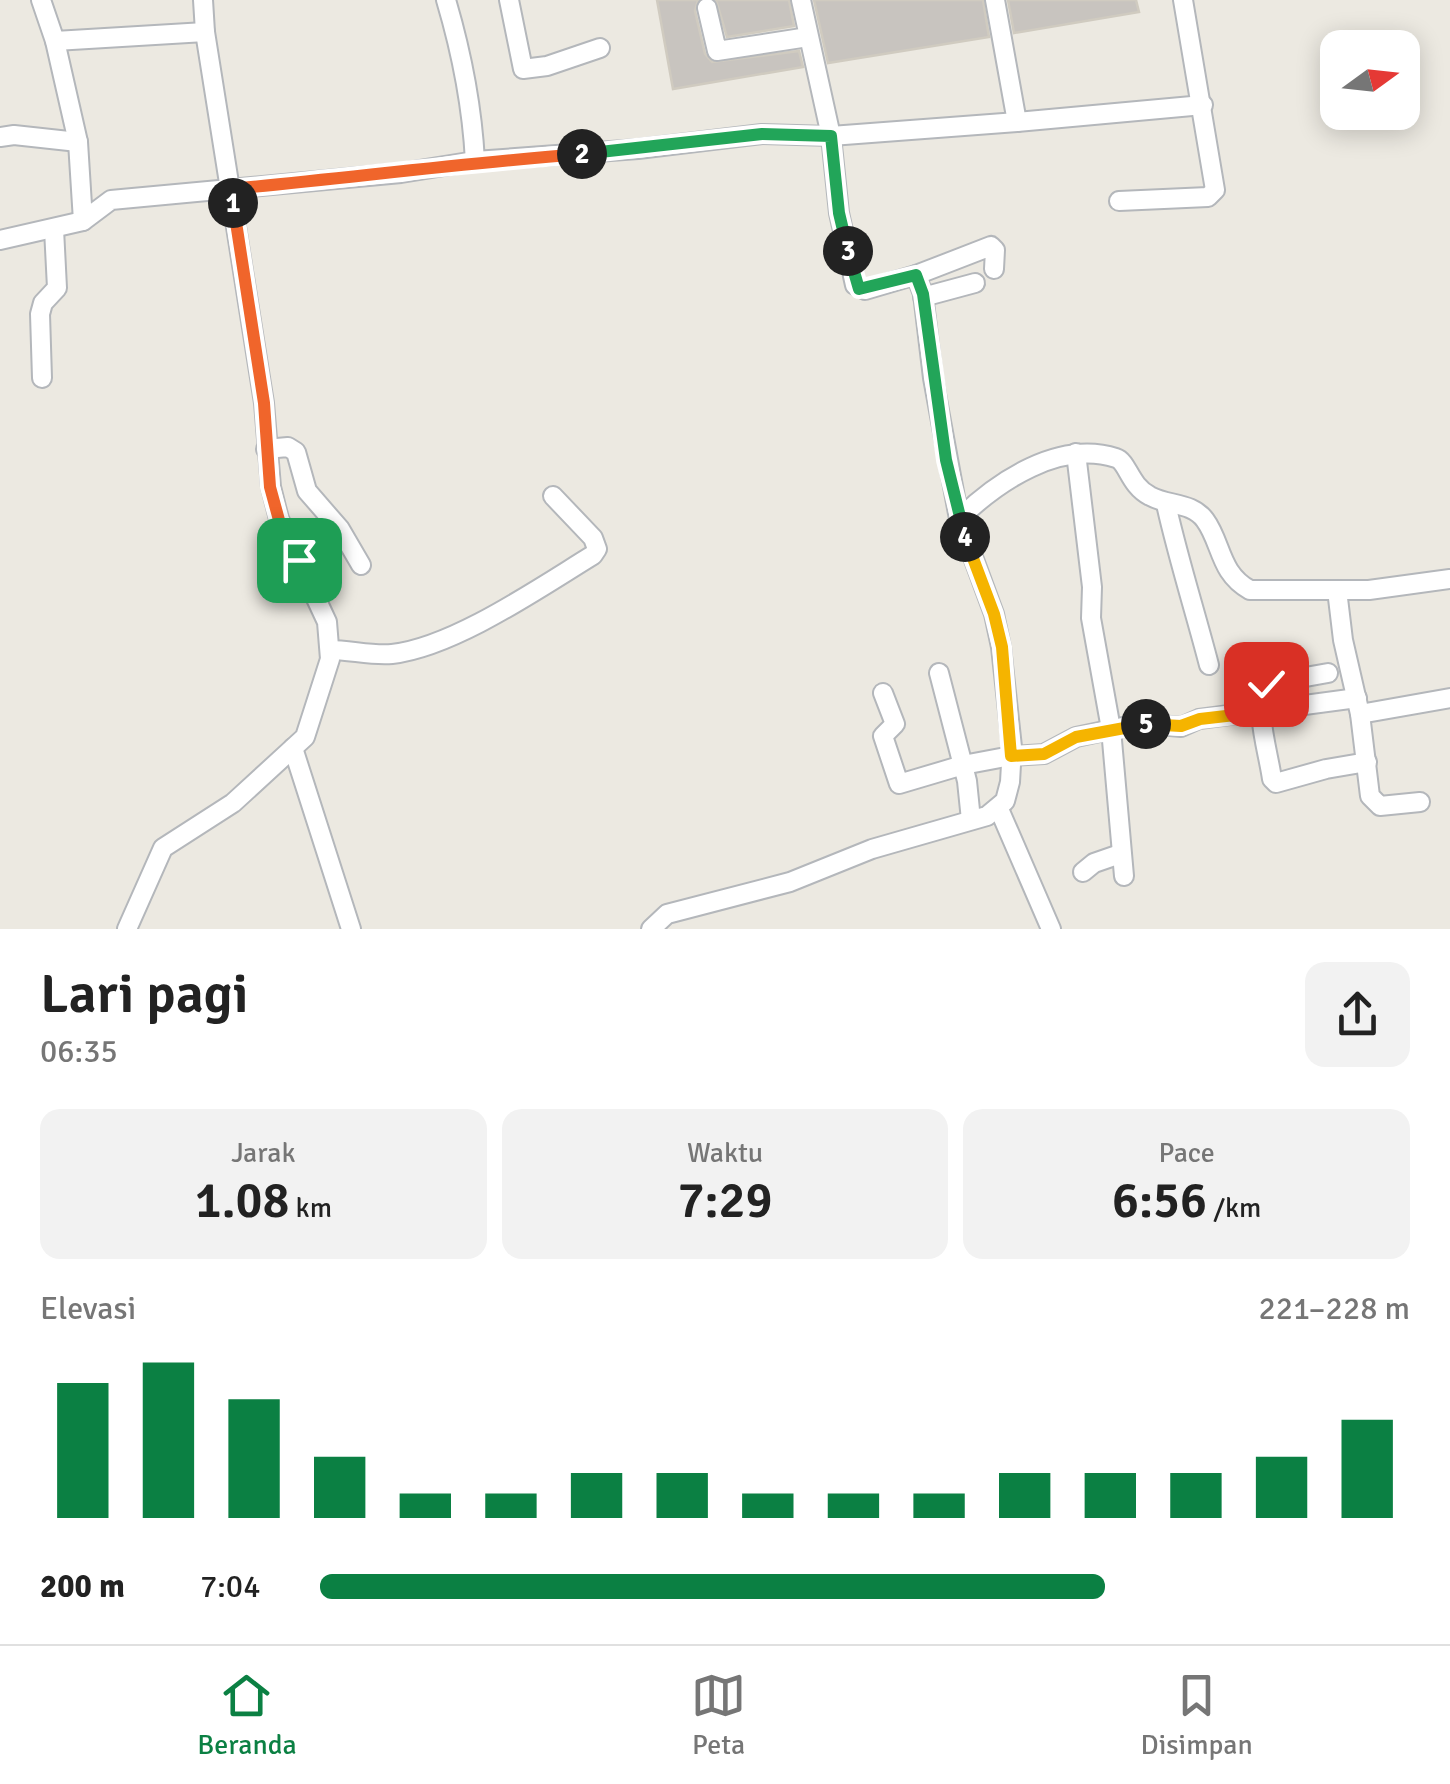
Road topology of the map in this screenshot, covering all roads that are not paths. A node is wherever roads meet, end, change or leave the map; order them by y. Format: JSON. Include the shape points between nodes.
{"nodes":[{"id":1,"x":42,"y":0,"type":"edge"},
{"id":2,"x":203,"y":0,"type":"edge"},
{"id":3,"x":446,"y":0,"type":"edge"},
{"id":4,"x":509,"y":0,"type":"edge"},
{"id":5,"x":801,"y":0,"type":"edge"},
{"id":6,"x":995,"y":0,"type":"edge"},
{"id":7,"x":1184,"y":0,"type":"edge"},
{"id":8,"x":707,"y":8,"type":"dead end"},
{"id":9,"x":205,"y":32,"type":"junction"},
{"id":10,"x":808,"y":37,"type":"junction"},
{"id":11,"x":55,"y":41,"type":"junction"},
{"id":12,"x":600,"y":48,"type":"dead end"},
{"id":13,"x":1203,"y":105,"type":"junction"},
{"id":14,"x":1017,"y":122,"type":"junction"},
{"id":15,"x":831,"y":136,"type":"junction"},
{"id":16,"x":0,"y":137,"type":"edge"},
{"id":17,"x":78,"y":142,"type":"junction"},
{"id":18,"x":474,"y":161,"type":"junction"},
{"id":19,"x":231,"y":189,"type":"junction"},
{"id":20,"x":1119,"y":201,"type":"dead end"},
{"id":21,"x":83,"y":221,"type":"junction"},
{"id":22,"x":54,"y":229,"type":"junction"},
{"id":23,"x":0,"y":240,"type":"edge"},
{"id":24,"x":994,"y":269,"type":"dead end"},
{"id":25,"x":916,"y":275,"type":"junction"},
{"id":26,"x":974,"y":283,"type":"dead end"},
{"id":27,"x":924,"y":304,"type":"junction"},
{"id":28,"x":42,"y":378,"type":"dead end"},
{"id":29,"x":266,"y":449,"type":"junction"},
{"id":30,"x":1076,"y":454,"type":"junction"},
{"id":31,"x":553,"y":496,"type":"dead end"},
{"id":32,"x":1166,"y":504,"type":"junction"},
{"id":33,"x":959,"y":520,"type":"junction"},
{"id":34,"x":360,"y":566,"type":"dead end"},
{"id":35,"x":1450,"y":580,"type":"edge"},
{"id":36,"x":1337,"y":590,"type":"junction"},
{"id":37,"x":330,"y":655,"type":"junction"},
{"id":38,"x":1209,"y":665,"type":"dead end"},
{"id":39,"x":939,"y":673,"type":"dead end"},
{"id":40,"x":1328,"y":673,"type":"dead end"},
{"id":41,"x":883,"y":693,"type":"dead end"},
{"id":42,"x":1450,"y":698,"type":"edge"},
{"id":43,"x":1358,"y":706,"type":"junction"},
{"id":44,"x":1261,"y":712,"type":"junction"},
{"id":45,"x":1111,"y":730,"type":"junction"},
{"id":46,"x":299,"y":742,"type":"junction"},
{"id":47,"x":1011,"y":756,"type":"junction"},
{"id":48,"x":1367,"y":762,"type":"junction"},
{"id":49,"x":963,"y":766,"type":"junction"},
{"id":50,"x":1420,"y":802,"type":"dead end"},
{"id":51,"x":999,"y":809,"type":"junction"},
{"id":52,"x":971,"y":820,"type":"junction"},
{"id":53,"x":1120,"y":854,"type":"junction"},
{"id":54,"x":1083,"y":872,"type":"dead end"},
{"id":55,"x":1124,"y":876,"type":"dead end"},
{"id":56,"x":127,"y":929,"type":"edge"},
{"id":57,"x":351,"y":929,"type":"edge"},
{"id":58,"x":652,"y":929,"type":"edge"},
{"id":59,"x":1051,"y":929,"type":"edge"}],
"edges":[{"from":1,"to":11,"type":"street"},
{"from":2,"to":9,"type":"street"},
{"from":3,"to":18,"type":"street","via":[[464,59]]},
{"from":4,"to":12,"type":"street","via":[[523,69]]},
{"from":5,"to":10,"type":"street"},
{"from":6,"to":14,"type":"street"},
{"from":7,"to":13,"type":"street"},
{"from":8,"to":10,"type":"street","via":[[717,51]]},
{"from":9,"to":11,"type":"street"},
{"from":9,"to":19,"type":"street"},
{"from":10,"to":15,"type":"street"},
{"from":11,"to":17,"type":"street"},
{"from":13,"to":14,"type":"street"},
{"from":13,"to":20,"type":"street","via":[[1214,194]]},
{"from":14,"to":15,"type":"street"},
{"from":15,"to":18,"type":"street","via":[[762,134]]},
{"from":15,"to":25,"type":"street","via":[[856,284],[864,290]]},
{"from":16,"to":17,"type":"street"},
{"from":17,"to":21,"type":"street"},
{"from":18,"to":19,"type":"street"},
{"from":19,"to":21,"type":"street","via":[[111,200]]},
{"from":19,"to":29,"type":"street"},
{"from":21,"to":22,"type":"street"},
{"from":22,"to":23,"type":"street"},
{"from":22,"to":28,"type":"street","via":[[57,288],[40,314]]},
{"from":24,"to":25,"type":"street","via":[[991,246]]},
{"from":25,"to":27,"type":"street"},
{"from":26,"to":27,"type":"street"},
{"from":27,"to":33,"type":"street"},
{"from":29,"to":34,"type":"street","via":[[296,452],[308,491]]},
{"from":29,"to":37,"type":"street","via":[[279,520],[327,622]]},
{"from":30,"to":32,"type":"street","via":[[1118,458],[1133,484]]},
{"from":30,"to":33,"type":"street","via":[[1010,478]]},
{"from":30,"to":45,"type":"street","via":[[1091,618]]},
{"from":31,"to":37,"type":"street","via":[[593,538],[593,556],[437,641],[391,654]]},
{"from":32,"to":36,"type":"street","via":[[1186,506],[1203,518],[1221,558],[1250,590]]},
{"from":32,"to":38,"type":"street"},
{"from":33,"to":47,"type":"street","via":[[998,631]]},
{"from":35,"to":36,"type":"street"},
{"from":36,"to":43,"type":"street"},
{"from":37,"to":46,"type":"street"},
{"from":39,"to":49,"type":"street"},
{"from":40,"to":44,"type":"street","via":[[1266,684]]},
{"from":41,"to":49,"type":"street","via":[[895,724],[883,736],[899,784]]},
{"from":42,"to":43,"type":"street"},
{"from":43,"to":44,"type":"street"},
{"from":43,"to":48,"type":"street"},
{"from":44,"to":45,"type":"street"},
{"from":44,"to":48,"type":"street","via":[[1276,783]]},
{"from":45,"to":47,"type":"street","via":[[1076,737],[1044,754]]},
{"from":45,"to":53,"type":"street"},
{"from":46,"to":56,"type":"street","via":[[234,803],[163,848]]},
{"from":46,"to":57,"type":"street"},
{"from":47,"to":49,"type":"street"},
{"from":47,"to":51,"type":"street","via":[[1006,801]]},
{"from":48,"to":50,"type":"street","via":[[1373,802]]},
{"from":49,"to":52,"type":"street"},
{"from":51,"to":52,"type":"street"},
{"from":51,"to":59,"type":"street"},
{"from":52,"to":58,"type":"street","via":[[790,882],[667,914]]},
{"from":53,"to":54,"type":"street"},
{"from":53,"to":55,"type":"street"}]}
